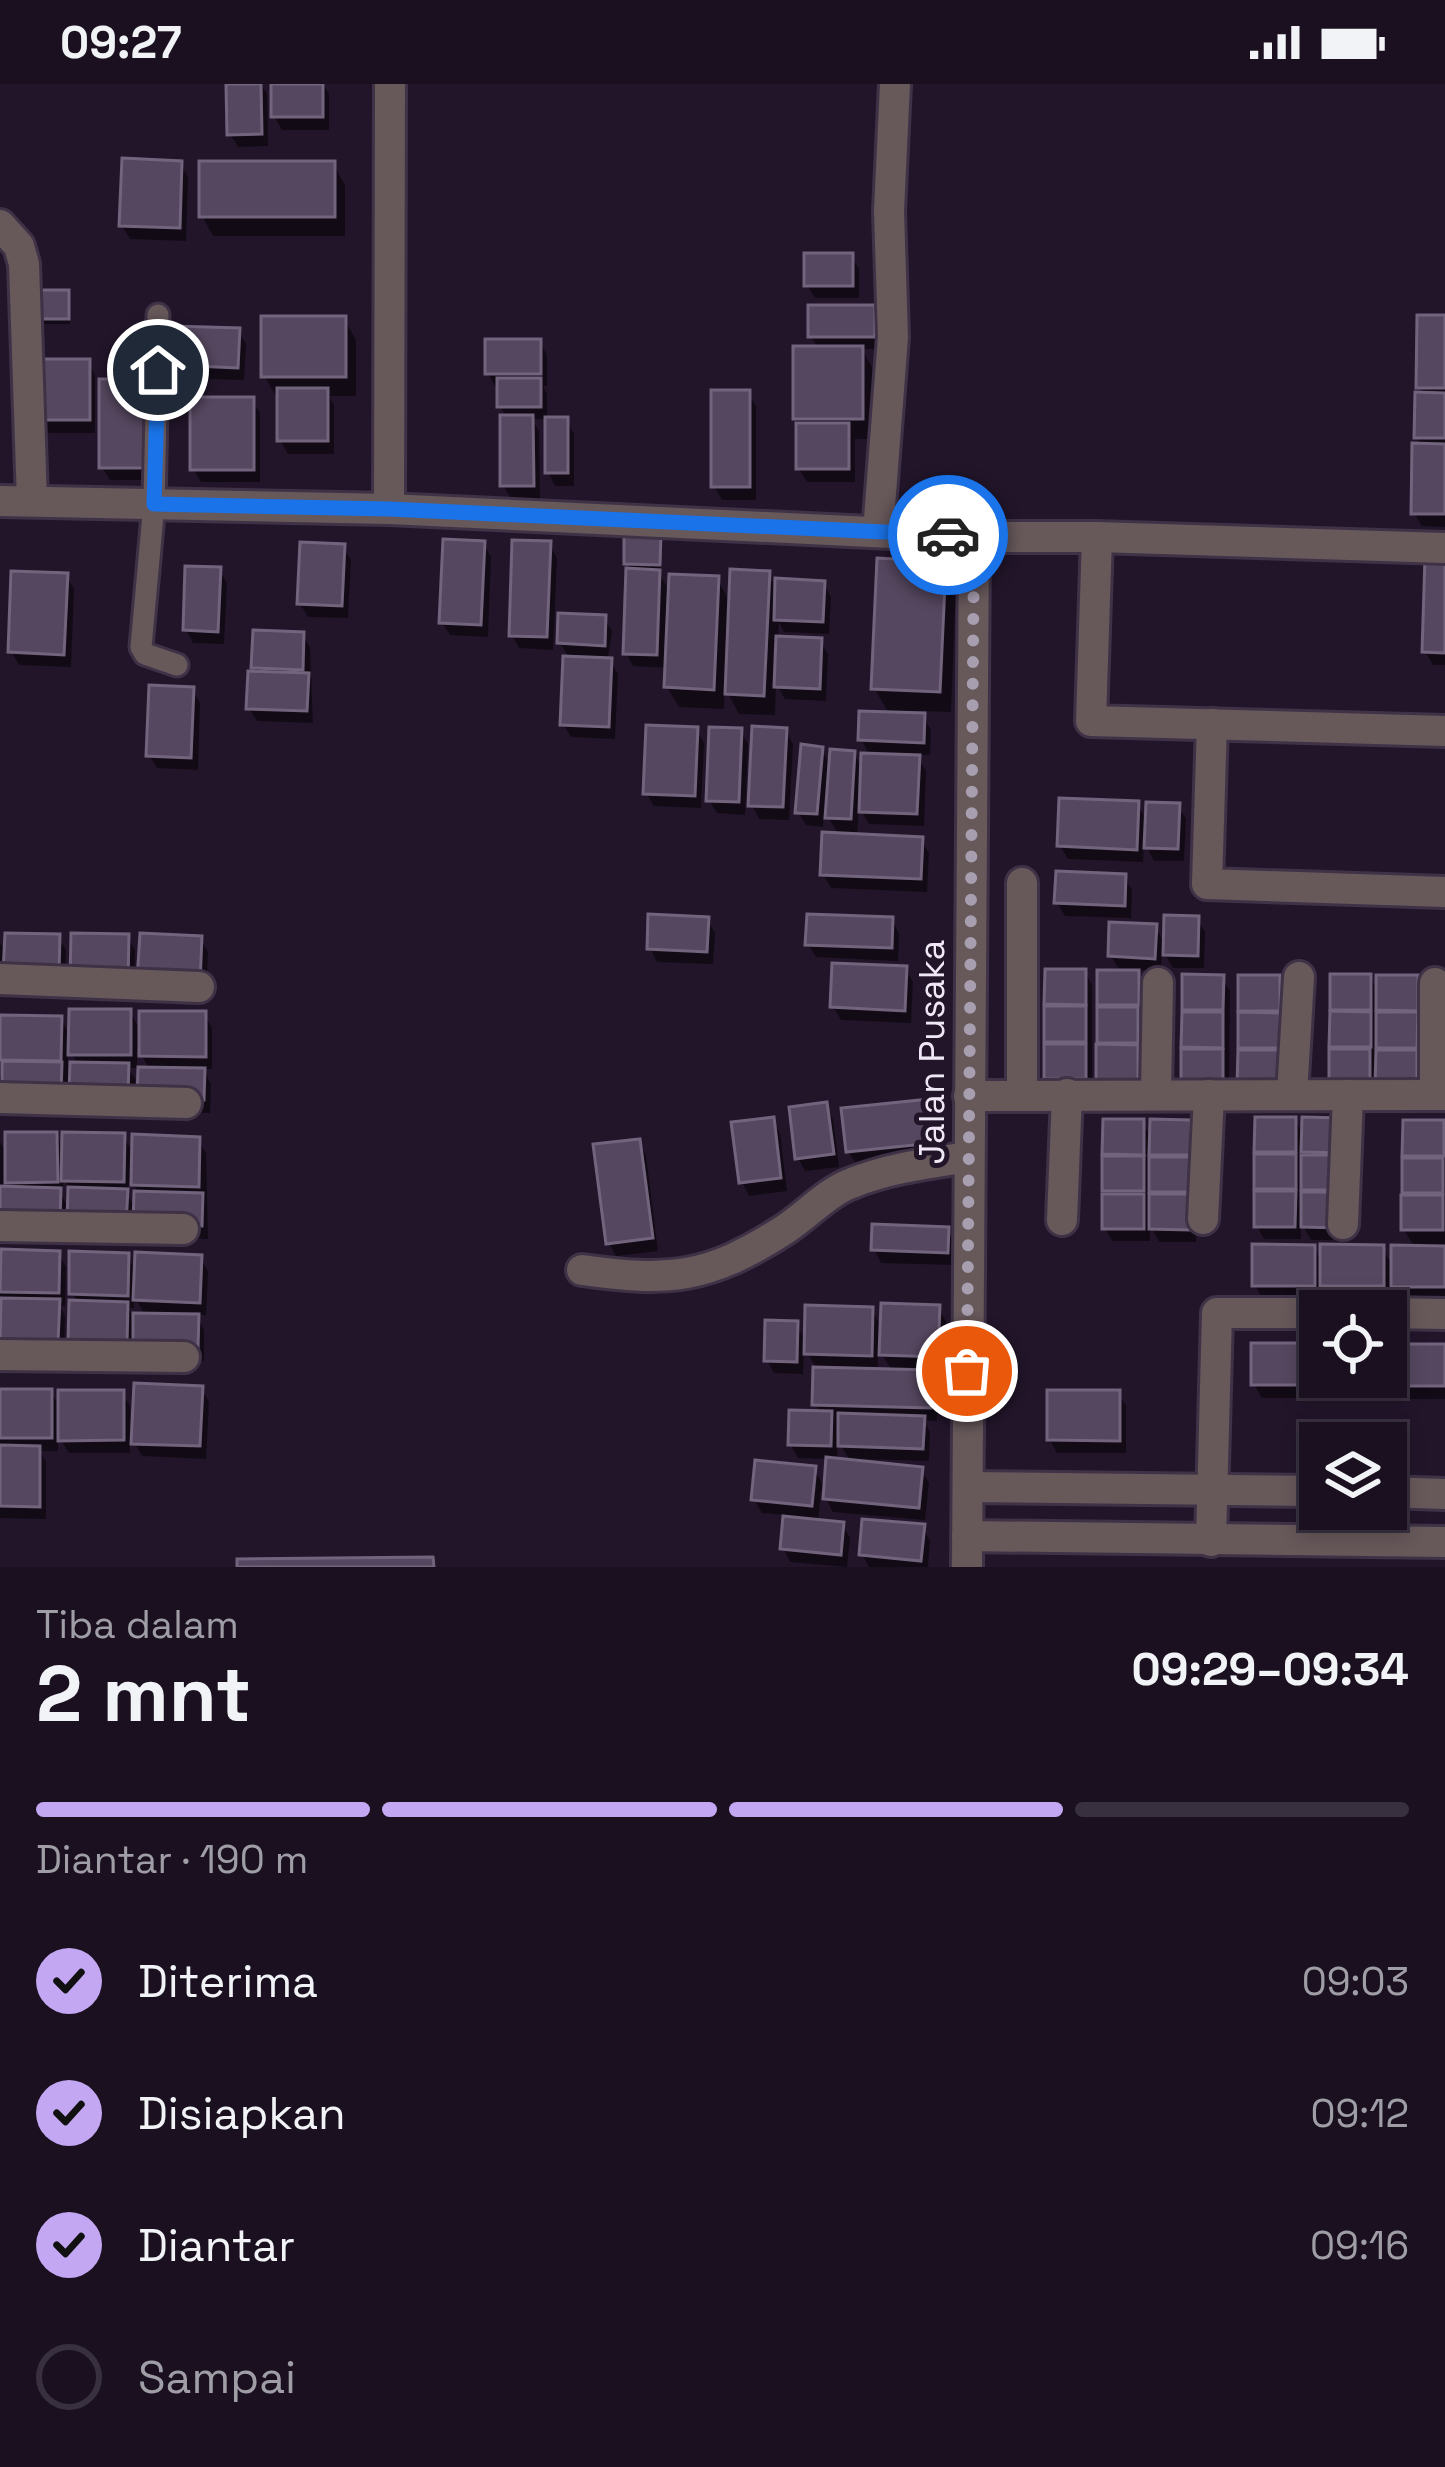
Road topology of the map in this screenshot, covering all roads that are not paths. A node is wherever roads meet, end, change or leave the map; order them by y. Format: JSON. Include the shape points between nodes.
{"nodes":[{"id":1,"x":390,"y":84,"type":"edge"},
{"id":2,"x":896,"y":84,"type":"edge"},
{"id":3,"x":0,"y":225,"type":"edge"},
{"id":4,"x":158,"y":315,"type":"dead end"},
{"id":5,"x":0,"y":501,"type":"edge"},
{"id":6,"x":32,"y":501,"type":"junction"},
{"id":7,"x":154,"y":504,"type":"junction"},
{"id":8,"x":389,"y":509,"type":"junction"},
{"id":9,"x":878,"y":532,"type":"junction"},
{"id":10,"x":974,"y":537,"type":"junction"},
{"id":11,"x":1097,"y":537,"type":"junction"},
{"id":12,"x":1445,"y":548,"type":"edge"},
{"id":13,"x":177,"y":665,"type":"dead end"},
{"id":14,"x":1212,"y":724,"type":"junction"},
{"id":15,"x":1445,"y":731,"type":"edge"},
{"id":16,"x":1022,"y":883,"type":"dead end"},
{"id":17,"x":1445,"y":892,"type":"edge"},
{"id":18,"x":1299,"y":976,"type":"dead end"},
{"id":19,"x":0,"y":979,"type":"edge"},
{"id":20,"x":1158,"y":983,"type":"dead end"},
{"id":21,"x":1435,"y":983,"type":"dead end"},
{"id":22,"x":199,"y":987,"type":"dead end"},
{"id":23,"x":1156,"y":1093,"type":"junction"},
{"id":24,"x":1022,"y":1094,"type":"junction"},
{"id":25,"x":1067,"y":1094,"type":"junction"},
{"id":26,"x":1440,"y":1094,"type":"edge"},
{"id":27,"x":1209,"y":1095,"type":"junction"},
{"id":28,"x":1292,"y":1095,"type":"junction"},
{"id":29,"x":1348,"y":1095,"type":"junction"},
{"id":30,"x":969,"y":1096,"type":"junction"},
{"id":31,"x":0,"y":1098,"type":"edge"},
{"id":32,"x":186,"y":1103,"type":"dead end"},
{"id":33,"x":969,"y":1157,"type":"junction"},
{"id":34,"x":1202,"y":1219,"type":"dead end"},
{"id":35,"x":1062,"y":1220,"type":"dead end"},
{"id":36,"x":1343,"y":1225,"type":"dead end"},
{"id":37,"x":0,"y":1226,"type":"edge"},
{"id":38,"x":183,"y":1229,"type":"dead end"},
{"id":39,"x":582,"y":1270,"type":"dead end"},
{"id":40,"x":1299,"y":1313,"type":"edge"},
{"id":41,"x":1407,"y":1313,"type":"edge"},
{"id":42,"x":1445,"y":1314,"type":"edge"},
{"id":43,"x":0,"y":1355,"type":"edge"},
{"id":44,"x":184,"y":1358,"type":"dead end"},
{"id":45,"x":968,"y":1486,"type":"junction"},
{"id":46,"x":1213,"y":1489,"type":"junction"},
{"id":47,"x":1299,"y":1491,"type":"edge"},
{"id":48,"x":1407,"y":1492,"type":"edge"},
{"id":49,"x":1445,"y":1493,"type":"edge"},
{"id":50,"x":1211,"y":1541,"type":"junction"},
{"id":51,"x":1445,"y":1543,"type":"edge"},
{"id":52,"x":967,"y":1552,"type":"edge"}],
"edges":[{"from":1,"to":8,"type":"street"},
{"from":2,"to":9,"type":"street","via":[[893,338]]},
{"from":3,"to":6,"type":"street","via":[[24,264]]},
{"from":4,"to":7,"type":"lane"},
{"from":5,"to":6,"type":"street"},
{"from":6,"to":7,"type":"street"},
{"from":7,"to":8,"type":"street"},
{"from":7,"to":13,"type":"lane","via":[[141,647]]},
{"from":8,"to":9,"type":"street"},
{"from":9,"to":10,"type":"street"},
{"from":10,"to":11,"type":"street"},
{"from":10,"to":30,"type":"street","name":"Jalan Pusaka"},
{"from":11,"to":12,"type":"street"},
{"from":11,"to":14,"type":"street","via":[[1091,721]]},
{"from":14,"to":15,"type":"street"},
{"from":14,"to":17,"type":"street","via":[[1207,884]]},
{"from":16,"to":24,"type":"street"},
{"from":18,"to":28,"type":"street"},
{"from":19,"to":22,"type":"street"},
{"from":20,"to":23,"type":"street"},
{"from":21,"to":26,"type":"street"},
{"from":23,"to":25,"type":"street"},
{"from":23,"to":27,"type":"street"},
{"from":24,"to":25,"type":"street"},
{"from":24,"to":30,"type":"street"},
{"from":25,"to":35,"type":"street"},
{"from":26,"to":29,"type":"street"},
{"from":27,"to":28,"type":"street"},
{"from":27,"to":34,"type":"street"},
{"from":28,"to":29,"type":"street"},
{"from":29,"to":36,"type":"street"},
{"from":30,"to":33,"type":"street","name":"Jalan Pusaka"},
{"from":31,"to":32,"type":"street"},
{"from":33,"to":39,"type":"street","via":[[848,1184],[782,1232],[682,1276]]},
{"from":33,"to":45,"type":"street","name":"Jalan Pusaka"},
{"from":37,"to":38,"type":"street"},
{"from":40,"to":46,"type":"street","via":[[1217,1313]]},
{"from":41,"to":42,"type":"street"},
{"from":43,"to":44,"type":"street"},
{"from":45,"to":46,"type":"street"},
{"from":45,"to":52,"type":"street","name":"Jalan Pusaka"},
{"from":46,"to":47,"type":"street"},
{"from":46,"to":50,"type":"street"},
{"from":48,"to":49,"type":"street"},
{"from":50,"to":51,"type":"street"},
{"from":50,"to":52,"type":"street"}]}
